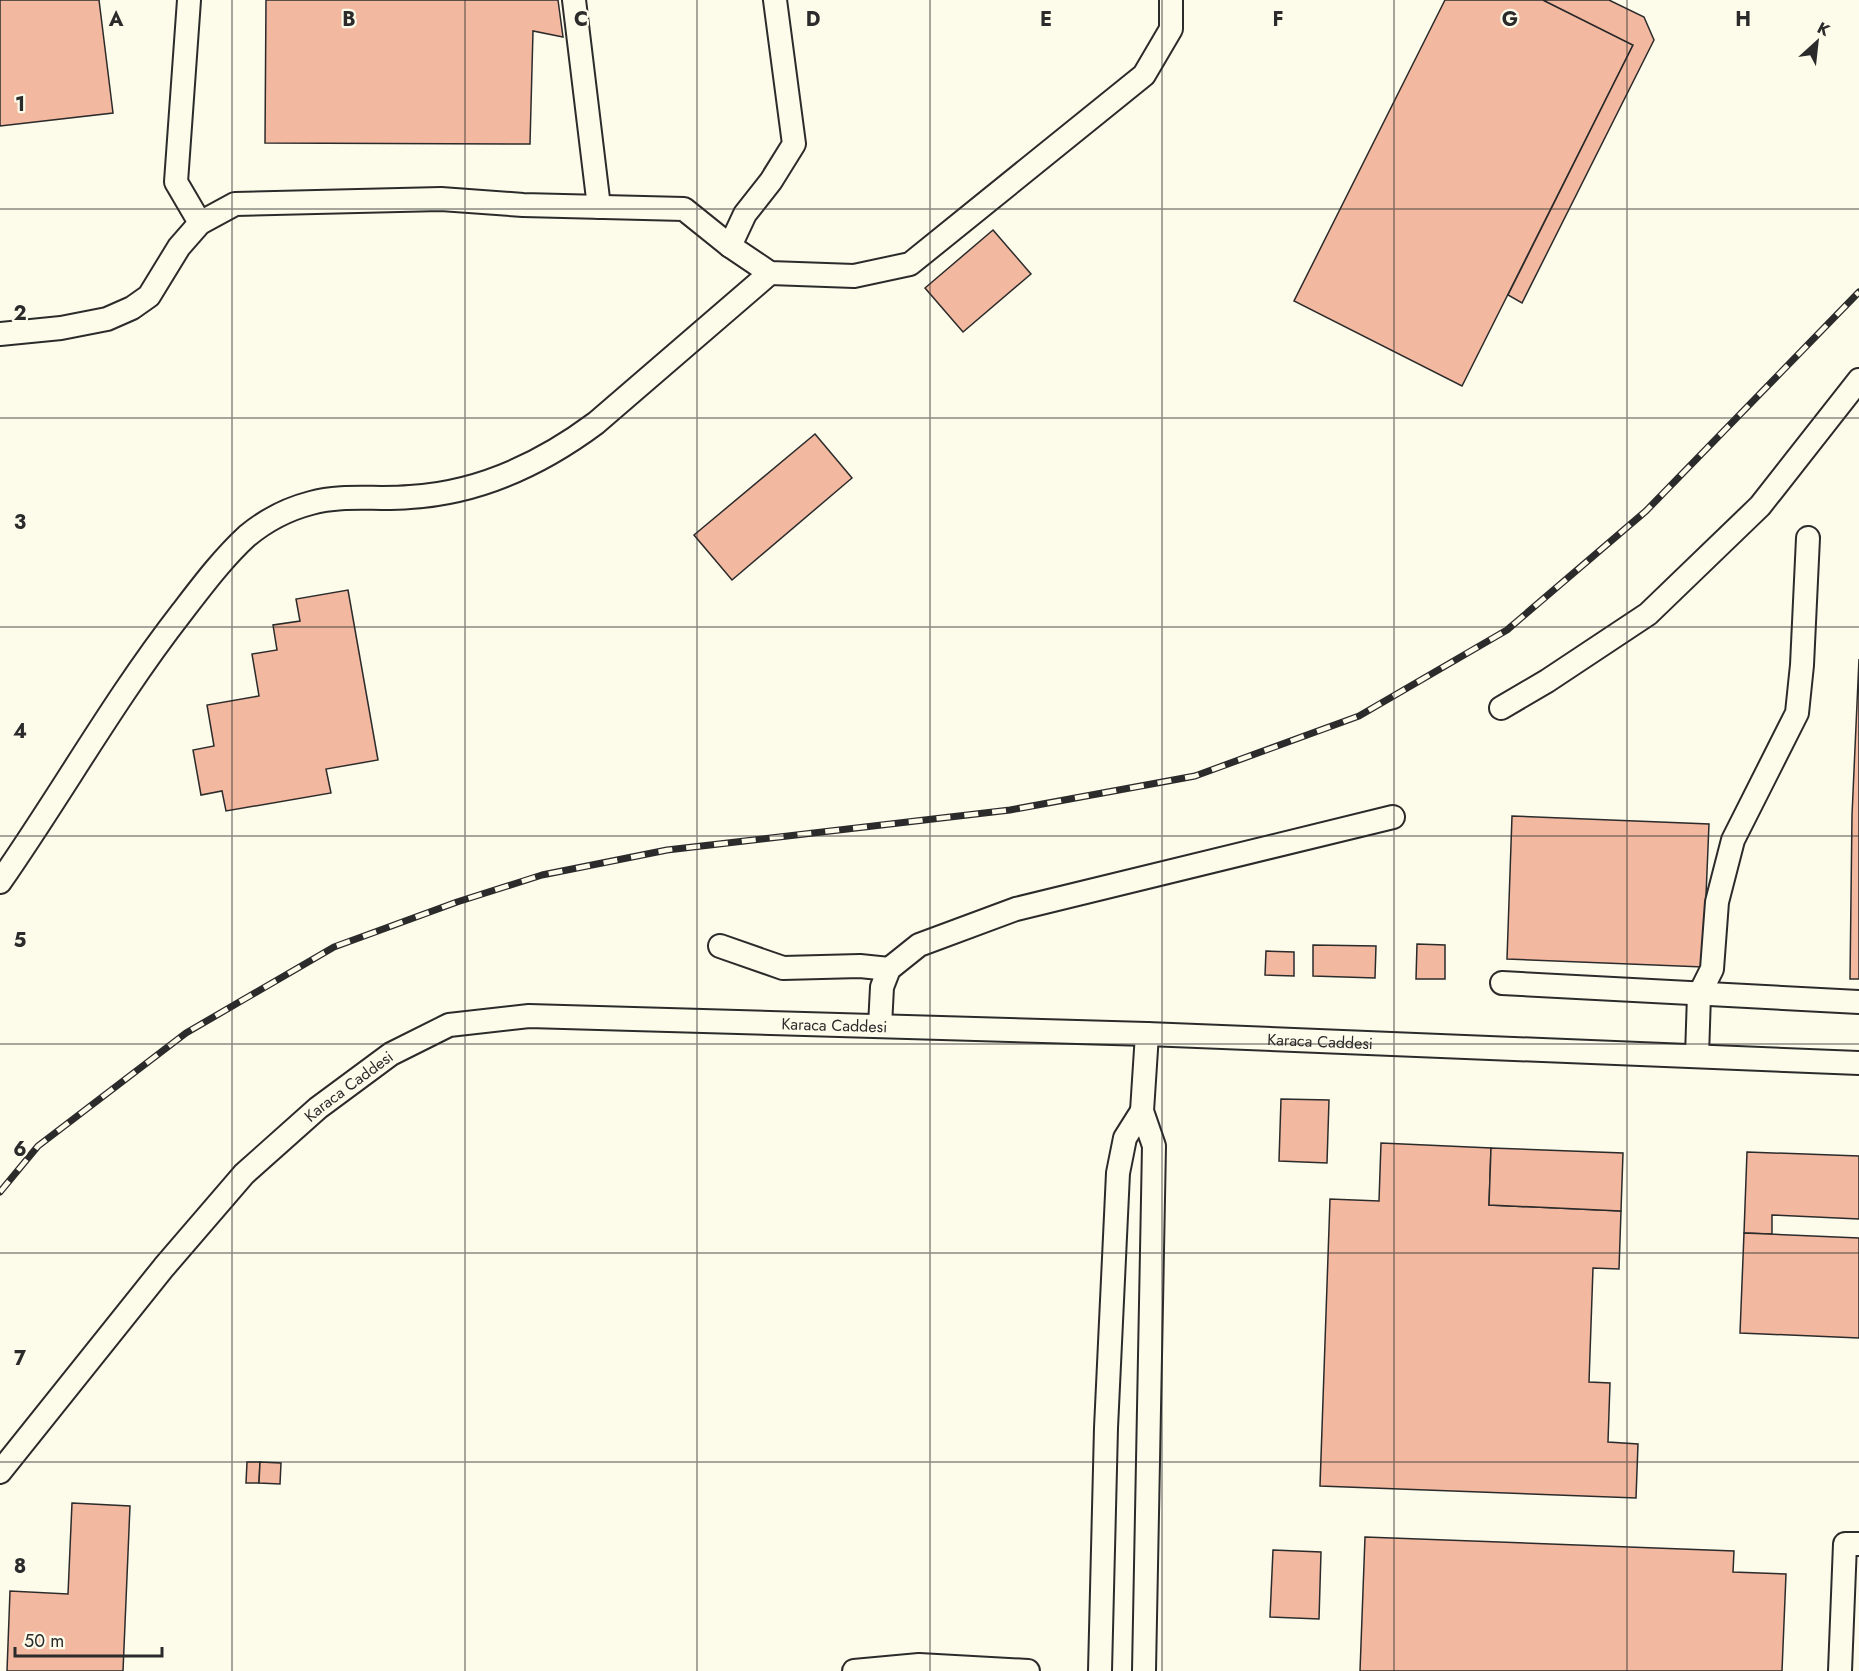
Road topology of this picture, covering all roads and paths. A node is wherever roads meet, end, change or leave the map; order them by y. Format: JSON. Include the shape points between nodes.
{"nodes":[{"id":1,"x":189,"y":0,"type":"edge"},
{"id":2,"x":574,"y":0,"type":"edge"},
{"id":3,"x":775,"y":0,"type":"edge"},
{"id":4,"x":1171,"y":0,"type":"edge"},
{"id":5,"x":599,"y":207,"type":"junction"},
{"id":6,"x":200,"y":223,"type":"junction"},
{"id":7,"x":730,"y":246,"type":"junction"},
{"id":8,"x":770,"y":273,"type":"junction"},
{"id":9,"x":0,"y":334,"type":"edge"},
{"id":10,"x":1859,"y":380,"type":"edge"},
{"id":11,"x":1808,"y":538,"type":"dead end"},
{"id":12,"x":1501,"y":708,"type":"dead end"},
{"id":13,"x":1393,"y":817,"type":"dead end"},
{"id":14,"x":0,"y":882,"type":"edge"},
{"id":15,"x":720,"y":946,"type":"dead end"},
{"id":16,"x":889,"y":969,"type":"junction"},
{"id":17,"x":1502,"y":983,"type":"dead end"},
{"id":18,"x":1699,"y":995,"type":"junction"},
{"id":19,"x":1859,"y":1002,"type":"edge"},
{"id":20,"x":880,"y":1026,"type":"junction"},
{"id":21,"x":1147,"y":1034,"type":"junction"},
{"id":22,"x":1697,"y":1056,"type":"junction"},
{"id":23,"x":1859,"y":1063,"type":"edge"},
{"id":24,"x":1142,"y":1112,"type":"junction"},
{"id":25,"x":0,"y":1472,"type":"edge"},
{"id":26,"x":1859,"y":1544,"type":"edge"},
{"id":27,"x":903,"y":1669,"type":"edge"},
{"id":28,"x":854,"y":1671,"type":"edge"},
{"id":29,"x":1028,"y":1671,"type":"edge"},
{"id":30,"x":1100,"y":1671,"type":"edge"},
{"id":31,"x":1144,"y":1671,"type":"edge"},
{"id":32,"x":1840,"y":1671,"type":"edge"}],
"edges":[{"from":1,"to":6,"type":"street","via":[[176,182]]},
{"from":2,"to":5,"type":"street"},
{"from":3,"to":7,"type":"street","via":[[794,144],[745,214]]},
{"from":4,"to":8,"type":"street","via":[[1171,29],[1144,75],[910,264],[854,276]]},
{"from":5,"to":6,"type":"street","via":[[441,199],[235,204]]},
{"from":5,"to":7,"type":"street","via":[[684,209]]},
{"from":6,"to":9,"type":"street","via":[[179,247],[149,296],[132,308],[107,319]]},
{"from":7,"to":8,"type":"street"},
{"from":8,"to":14,"type":"street","via":[[596,423],[523,469],[439,494],[331,498],[310,503],[275,517],[248,536],[200,589],[134,676]]},
{"from":10,"to":12,"type":"street","via":[[1760,506],[1648,614]]},
{"from":11,"to":18,"type":"street","via":[[1797,713],[1733,840],[1718,902],[1712,969]]},
{"from":13,"to":16,"type":"street","via":[[1016,909],[919,945]]},
{"from":15,"to":16,"type":"street","via":[[783,968]]},
{"from":16,"to":20,"type":"street","via":[[882,987]]},
{"from":17,"to":18,"type":"street"},
{"from":18,"to":19,"type":"street"},
{"from":18,"to":22,"type":"street"},
{"from":20,"to":21,"type":"street","name":"Karaca Caddesi"},
{"from":20,"to":25,"type":"street","name":"Karaca Caddesi","via":[[529,1016],[449,1025],[391,1054],[318,1108],[244,1174]]},
{"from":21,"to":22,"type":"street","name":"Karaca Caddesi"},
{"from":21,"to":24,"type":"street"},
{"from":22,"to":23,"type":"street","name":"Karaca Caddesi"},
{"from":24,"to":30,"type":"street","via":[[1125,1138],[1118,1173]]},
{"from":24,"to":31,"type":"street","via":[[1154,1146]]},
{"from":26,"to":32,"type":"street","via":[[1845,1544]]},
{"from":27,"to":28,"type":"street"},
{"from":27,"to":29,"type":"street","via":[[948,1666]]}]}
